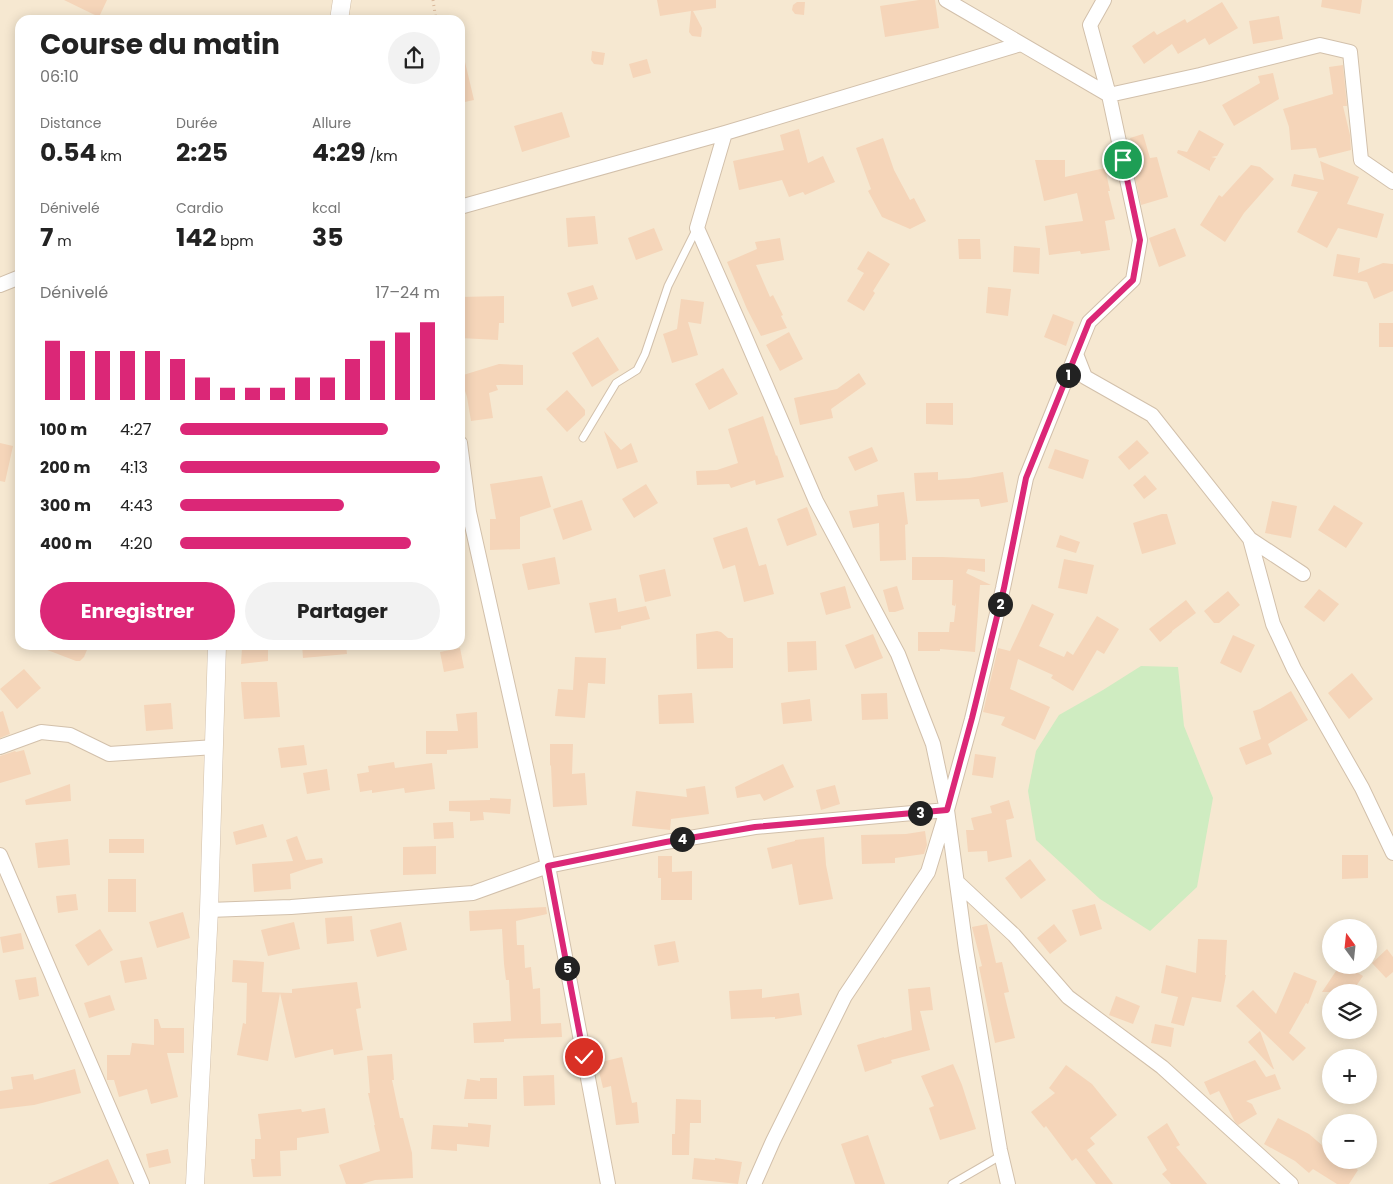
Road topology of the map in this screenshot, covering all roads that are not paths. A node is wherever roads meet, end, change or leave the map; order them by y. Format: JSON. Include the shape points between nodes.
{"nodes":[{"id":1,"x":342,"y":0,"type":"edge"},
{"id":2,"x":946,"y":0,"type":"edge"},
{"id":3,"x":1104,"y":0,"type":"edge"},
{"id":4,"x":340,"y":15,"type":"edge"},
{"id":5,"x":1021,"y":44,"type":"junction"},
{"id":6,"x":1109,"y":95,"type":"junction"},
{"id":7,"x":725,"y":133,"type":"junction"},
{"id":8,"x":1393,"y":182,"type":"edge"},
{"id":9,"x":465,"y":206,"type":"edge"},
{"id":10,"x":697,"y":228,"type":"junction"},
{"id":11,"x":15,"y":279,"type":"edge"},
{"id":12,"x":0,"y":285,"type":"edge"},
{"id":13,"x":1076,"y":354,"type":"junction"},
{"id":14,"x":584,"y":438,"type":"dead end"},
{"id":15,"x":465,"y":481,"type":"edge"},
{"id":16,"x":1250,"y":539,"type":"junction"},
{"id":17,"x":1302,"y":574,"type":"dead end"},
{"id":18,"x":217,"y":650,"type":"edge"},
{"id":19,"x":0,"y":747,"type":"edge"},
{"id":20,"x":215,"y":747,"type":"junction"},
{"id":21,"x":947,"y":810,"type":"junction"},
{"id":22,"x":1393,"y":853,"type":"edge"},
{"id":23,"x":0,"y":855,"type":"edge"},
{"id":24,"x":548,"y":866,"type":"junction"},
{"id":25,"x":957,"y":882,"type":"junction"},
{"id":26,"x":209,"y":910,"type":"junction"},
{"id":27,"x":1002,"y":1155,"type":"junction"},
{"id":28,"x":142,"y":1184,"type":"edge"},
{"id":29,"x":195,"y":1184,"type":"edge"},
{"id":30,"x":608,"y":1184,"type":"edge"},
{"id":31,"x":754,"y":1184,"type":"edge"},
{"id":32,"x":952,"y":1184,"type":"edge"},
{"id":33,"x":1008,"y":1184,"type":"edge"},
{"id":34,"x":1291,"y":1184,"type":"edge"}],
"edges":[{"from":1,"to":4,"type":"street"},
{"from":2,"to":5,"type":"street"},
{"from":3,"to":6,"type":"street","via":[[1090,25]]},
{"from":5,"to":6,"type":"street"},
{"from":5,"to":7,"type":"street"},
{"from":6,"to":8,"type":"street","via":[[1320,45],[1350,52],[1361,160]]},
{"from":6,"to":13,"type":"street","via":[[1140,240],[1133,280],[1089,322]]},
{"from":7,"to":9,"type":"street"},
{"from":7,"to":10,"type":"street"},
{"from":10,"to":14,"type":"lane","via":[[668,286],[637,370],[616,383]]},
{"from":10,"to":21,"type":"street","via":[[816,501],[898,654],[932,744]]},
{"from":11,"to":12,"type":"street"},
{"from":13,"to":16,"type":"street","via":[[1085,377],[1152,415]]},
{"from":13,"to":21,"type":"street","via":[[1026,478],[1004,588]]},
{"from":15,"to":24,"type":"street","via":[[469,512]]},
{"from":16,"to":17,"type":"street"},
{"from":16,"to":22,"type":"street","via":[[1273,624],[1294,669],[1362,788]]},
{"from":18,"to":20,"type":"street"},
{"from":19,"to":20,"type":"street","via":[[41,732],[70,735],[109,754]]},
{"from":20,"to":26,"type":"street"},
{"from":21,"to":24,"type":"street","via":[[755,827]]},
{"from":21,"to":25,"type":"street"},
{"from":21,"to":31,"type":"street","via":[[928,872],[846,996]]},
{"from":23,"to":28,"type":"street"},
{"from":24,"to":26,"type":"street","via":[[473,893]]},
{"from":24,"to":30,"type":"street"},
{"from":25,"to":27,"type":"street"},
{"from":25,"to":34,"type":"street","via":[[1014,935],[1068,997],[1162,1067]]},
{"from":26,"to":29,"type":"street"},
{"from":27,"to":32,"type":"lane"},
{"from":27,"to":33,"type":"street"}]}
